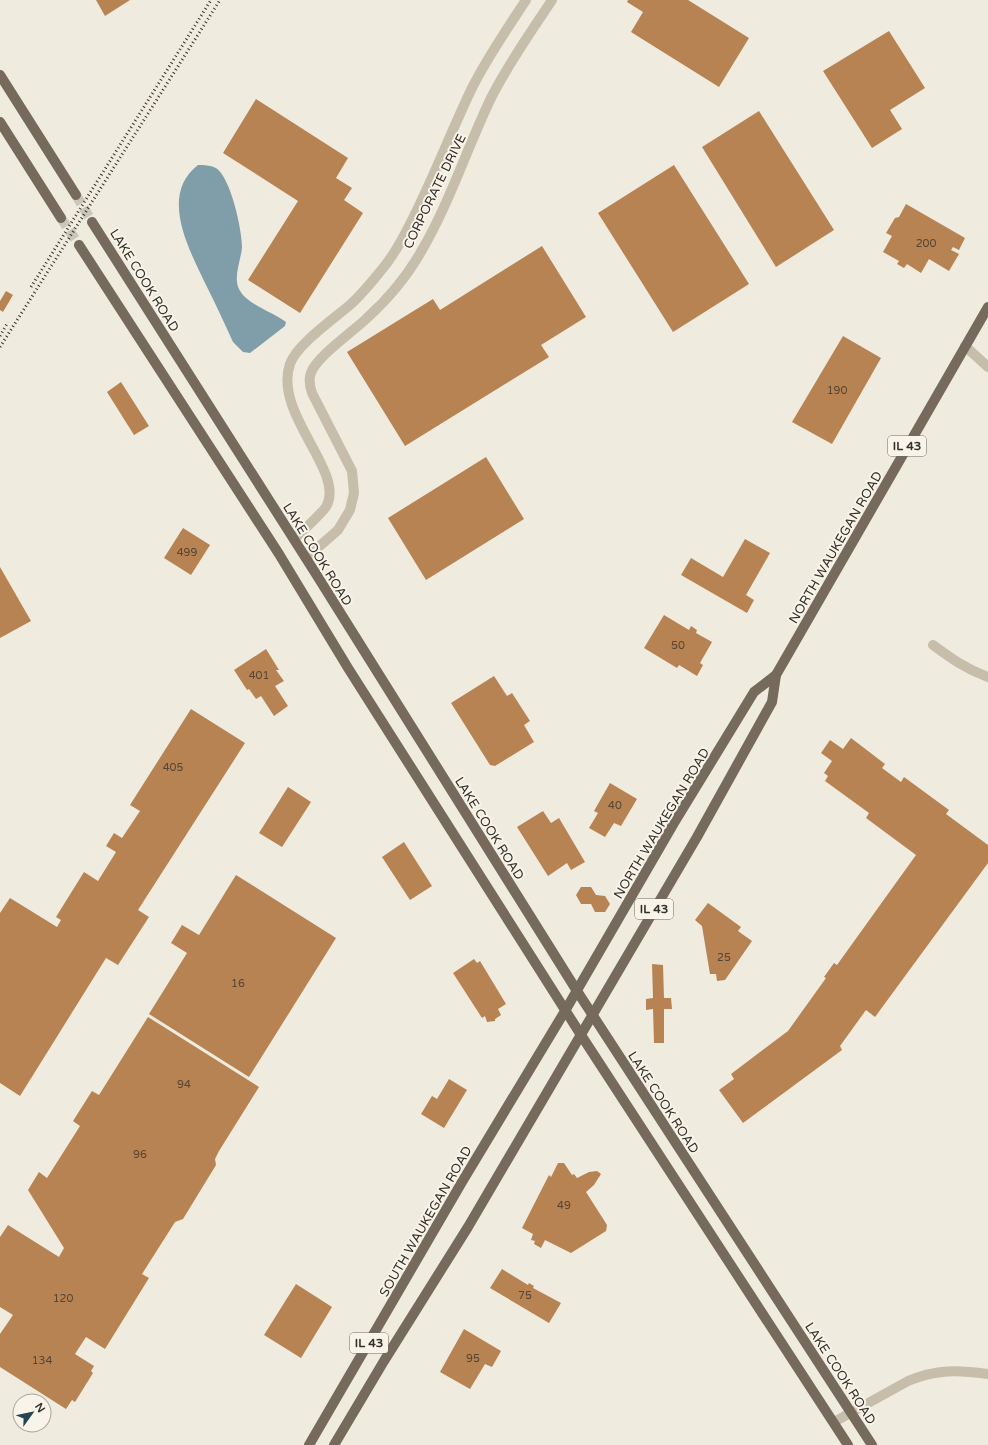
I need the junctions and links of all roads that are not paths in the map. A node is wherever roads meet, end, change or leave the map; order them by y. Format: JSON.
{"nodes":[{"id":1,"x":526,"y":0,"type":"edge"},
{"id":2,"x":552,"y":0,"type":"edge"},
{"id":3,"x":0,"y":75,"type":"edge"},
{"id":4,"x":0,"y":122,"type":"edge"},
{"id":5,"x":76,"y":195,"type":"tunnel mouth"},
{"id":6,"x":61,"y":218,"type":"tunnel mouth"},
{"id":7,"x":92,"y":222,"type":"tunnel mouth"},
{"id":8,"x":79,"y":245,"type":"tunnel mouth"},
{"id":9,"x":988,"y":307,"type":"edge"},
{"id":10,"x":965,"y":346,"type":"junction"},
{"id":11,"x":988,"y":356,"type":"edge"},
{"id":12,"x":988,"y":366,"type":"edge"},
{"id":13,"x":294,"y":539,"type":"junction"},
{"id":14,"x":306,"y":558,"type":"junction"},
{"id":15,"x":933,"y":645,"type":"dead end"},
{"id":16,"x":776,"y":675,"type":"junction"},
{"id":17,"x":988,"y":677,"type":"edge"},
{"id":18,"x":577,"y":991,"type":"junction"},
{"id":19,"x":565,"y":1011,"type":"junction"},
{"id":20,"x":592,"y":1015,"type":"junction"},
{"id":21,"x":581,"y":1035,"type":"junction"},
{"id":22,"x":988,"y":1374,"type":"edge"},
{"id":23,"x":851,"y":1412,"type":"junction"},
{"id":24,"x":834,"y":1422,"type":"junction"},
{"id":25,"x":309,"y":1445,"type":"edge"},
{"id":26,"x":334,"y":1445,"type":"edge"},
{"id":27,"x":848,"y":1445,"type":"edge"},
{"id":28,"x":872,"y":1445,"type":"edge"}],
"edges":[{"from":1,"to":13,"type":"street","name":"CORPORATE DRIVE"},
{"from":2,"to":14,"type":"street","name":"CORPORATE DRIVE"},
{"from":3,"to":5,"type":"main road"},
{"from":4,"to":6,"type":"main road"},
{"from":7,"to":13,"type":"main road","name":"LAKE COOK ROAD"},
{"from":8,"to":19,"type":"main road"},
{"from":9,"to":10,"type":"main road","name":"NORTH WAUKEGAN ROAD","number":"IL 43"},
{"from":10,"to":11,"type":"street"},
{"from":10,"to":12,"type":"street"},
{"from":10,"to":16,"type":"main road","name":"NORTH WAUKEGAN ROAD","number":"IL 43"},
{"from":13,"to":14,"type":"main road","name":"LAKE COOK ROAD"},
{"from":14,"to":18,"type":"main road","name":"LAKE COOK ROAD"},
{"from":15,"to":17,"type":"street"},
{"from":16,"to":18,"type":"main road","name":"NORTH WAUKEGAN ROAD","number":"IL 43"},
{"from":16,"to":20,"type":"main road","name":"NORTH WAUKEGAN ROAD","number":"IL 43"},
{"from":18,"to":19,"type":"main road","number":"IL 43"},
{"from":18,"to":20,"type":"main road","name":"LAKE COOK ROAD"},
{"from":19,"to":21,"type":"main road"},
{"from":19,"to":25,"type":"main road","name":"SOUTH WAUKEGAN ROAD","number":"IL 43"},
{"from":20,"to":21,"type":"main road","number":"IL 43"},
{"from":20,"to":23,"type":"main road","name":"LAKE COOK ROAD"},
{"from":21,"to":24,"type":"main road"},
{"from":21,"to":26,"type":"main road","number":"IL 43"},
{"from":22,"to":23,"type":"street"},
{"from":23,"to":24,"type":"street"},
{"from":23,"to":28,"type":"main road","name":"LAKE COOK ROAD"},
{"from":24,"to":27,"type":"main road"}]}
